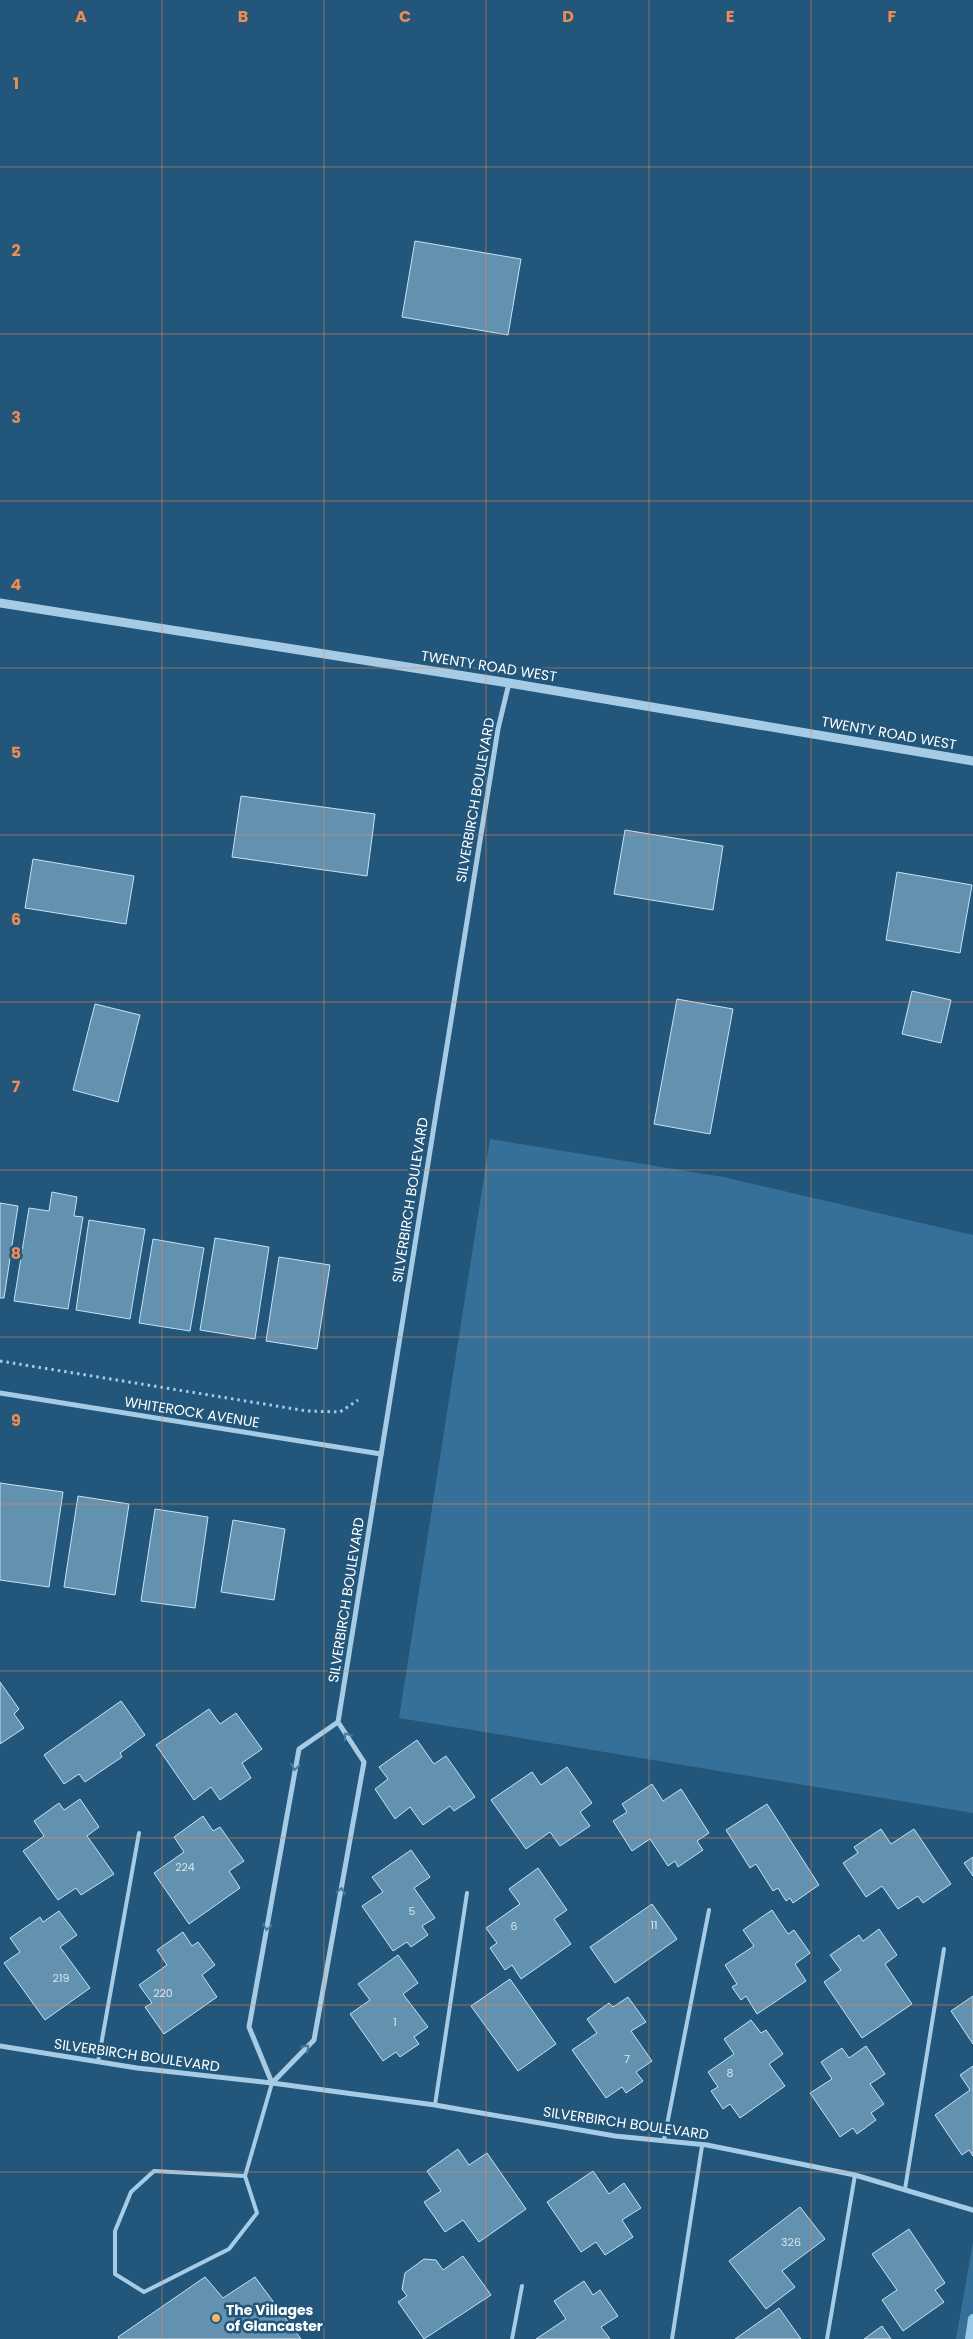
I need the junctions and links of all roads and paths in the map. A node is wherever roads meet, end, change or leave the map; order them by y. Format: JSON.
{"nodes":[{"id":1,"x":0,"y":603,"type":"edge"},
{"id":2,"x":509,"y":683,"type":"junction"},
{"id":3,"x":973,"y":761,"type":"edge"},
{"id":4,"x":0,"y":1361,"type":"edge"},
{"id":5,"x":0,"y":1393,"type":"edge"},
{"id":6,"x":358,"y":1400,"type":"dead end"},
{"id":7,"x":381,"y":1454,"type":"junction"},
{"id":8,"x":338,"y":1722,"type":"junction"},
{"id":9,"x":139,"y":1833,"type":"dead end"},
{"id":10,"x":467,"y":1893,"type":"dead end"},
{"id":11,"x":709,"y":1910,"type":"dead end"},
{"id":12,"x":944,"y":1949,"type":"dead end"},
{"id":13,"x":0,"y":2046,"type":"edge"},
{"id":14,"x":98,"y":2062,"type":"junction"},
{"id":15,"x":272,"y":2083,"type":"junction"},
{"id":16,"x":435,"y":2105,"type":"junction"},
{"id":17,"x":664,"y":2140,"type":"junction"},
{"id":18,"x":702,"y":2146,"type":"junction"},
{"id":19,"x":855,"y":2174,"type":"junction"},
{"id":20,"x":245,"y":2176,"type":"junction"},
{"id":21,"x":905,"y":2190,"type":"junction"},
{"id":22,"x":973,"y":2210,"type":"edge"},
{"id":23,"x":522,"y":2286,"type":"dead end"},
{"id":24,"x":512,"y":2339,"type":"edge"},
{"id":25,"x":672,"y":2339,"type":"edge"},
{"id":26,"x":827,"y":2339,"type":"edge"}],
"edges":[{"from":1,"to":2,"type":"street","name":"TWENTY ROAD WEST"},
{"from":2,"to":3,"type":"street","name":"TWENTY ROAD WEST"},
{"from":2,"to":7,"type":"street","name":"SILVERBIRCH BOULEVARD"},
{"from":4,"to":6,"type":"path"},
{"from":5,"to":7,"type":"street","name":"WHITEROCK AVENUE"},
{"from":7,"to":8,"type":"street","name":"SILVERBIRCH BOULEVARD"},
{"from":15,"to":8,"type":"street","one_way":true},
{"from":8,"to":15,"type":"street","one_way":true},
{"from":9,"to":14,"type":"lane"},
{"from":10,"to":16,"type":"lane"},
{"from":11,"to":17,"type":"lane"},
{"from":12,"to":21,"type":"lane"},
{"from":13,"to":14,"type":"street","name":"SILVERBIRCH BOULEVARD"},
{"from":14,"to":15,"type":"street","name":"SILVERBIRCH BOULEVARD"},
{"from":15,"to":16,"type":"street","name":"SILVERBIRCH BOULEVARD"},
{"from":15,"to":20,"type":"lane"},
{"from":16,"to":17,"type":"street","name":"SILVERBIRCH BOULEVARD"},
{"from":17,"to":18,"type":"street","name":"SILVERBIRCH BOULEVARD"},
{"from":18,"to":19,"type":"street","name":"SILVERBIRCH BOULEVARD"},
{"from":18,"to":25,"type":"lane"},
{"from":19,"to":21,"type":"street","name":"SILVERBIRCH BOULEVARD"},
{"from":19,"to":26,"type":"lane"},
{"from":20,"to":20,"type":"lane"},
{"from":21,"to":22,"type":"street","name":"SILVERBIRCH BOULEVARD"},
{"from":23,"to":24,"type":"lane"}]}
